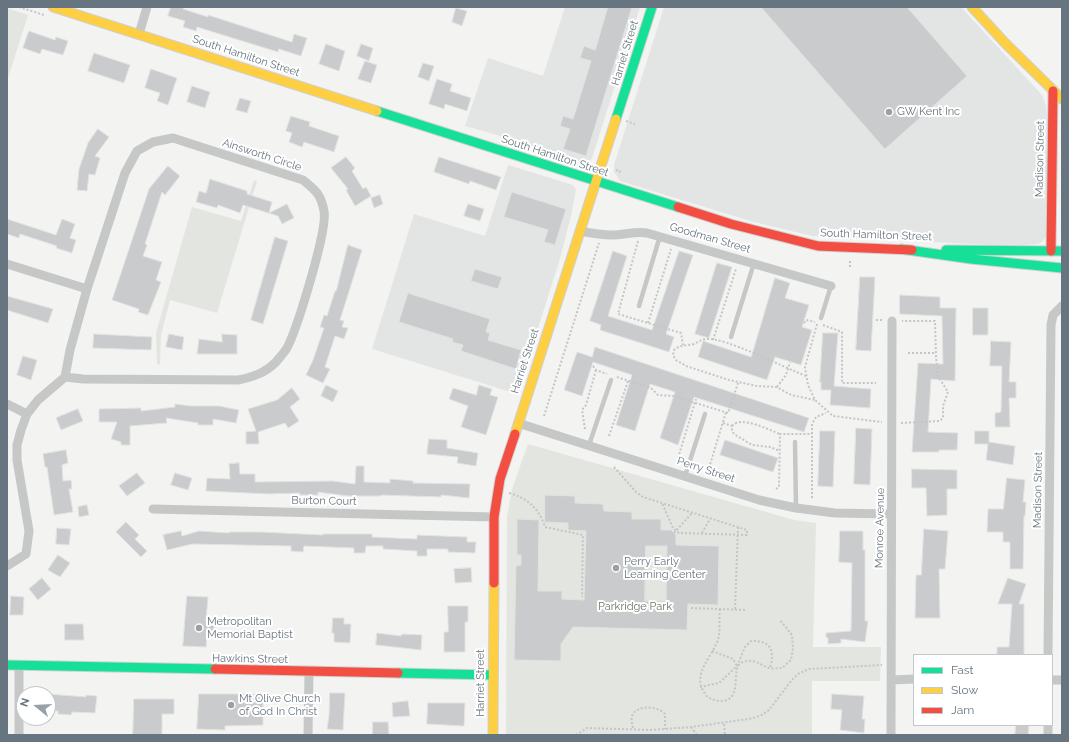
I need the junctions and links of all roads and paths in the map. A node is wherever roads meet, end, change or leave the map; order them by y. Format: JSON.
{"nodes":[{"id":1,"x":53,"y":7,"type":"edge"},
{"id":2,"x":147,"y":7,"type":"edge"},
{"id":3,"x":652,"y":7,"type":"edge"},
{"id":4,"x":972,"y":7,"type":"edge"},
{"id":5,"x":139,"y":34,"type":"junction"},
{"id":6,"x":1053,"y":91,"type":"junction"},
{"id":7,"x":1062,"y":99,"type":"edge"},
{"id":8,"x":630,"y":122,"type":"dead end"},
{"id":9,"x":635,"y":124,"type":"dead end"},
{"id":10,"x":616,"y":170,"type":"dead end"},
{"id":11,"x":619,"y":175,"type":"dead end"},
{"id":12,"x":595,"y":182,"type":"junction"},
{"id":13,"x":580,"y":231,"type":"junction"},
{"id":14,"x":660,"y":236,"type":"junction"},
{"id":15,"x":599,"y":240,"type":"dead end"},
{"id":16,"x":635,"y":240,"type":"dead end"},
{"id":17,"x":672,"y":246,"type":"dead end"},
{"id":18,"x":902,"y":249,"type":"junction"},
{"id":19,"x":1051,"y":251,"type":"junction"},
{"id":20,"x":1062,"y":251,"type":"edge"},
{"id":21,"x":850,"y":260,"type":"dead end"},
{"id":22,"x":754,"y":263,"type":"junction"},
{"id":23,"x":7,"y":264,"type":"edge"},
{"id":24,"x":737,"y":266,"type":"dead end"},
{"id":25,"x":850,"y":267,"type":"dead end"},
{"id":26,"x":1062,"y":268,"type":"edge"},
{"id":27,"x":831,"y":286,"type":"joint"},
{"id":28,"x":87,"y":289,"type":"junction"},
{"id":29,"x":639,"y":306,"type":"dead end"},
{"id":30,"x":1062,"y":306,"type":"edge"},
{"id":31,"x":821,"y":318,"type":"dead end"},
{"id":32,"x":876,"y":320,"type":"dead end"},
{"id":33,"x":892,"y":320,"type":"junction"},
{"id":34,"x":648,"y":323,"type":"junction"},
{"id":35,"x":804,"y":323,"type":"dead end"},
{"id":36,"x":818,"y":323,"type":"junction"},
{"id":37,"x":731,"y":337,"type":"dead end"},
{"id":38,"x":713,"y":340,"type":"junction"},
{"id":39,"x":683,"y":345,"type":"junction"},
{"id":40,"x":908,"y":353,"type":"dead end"},
{"id":41,"x":936,"y":353,"type":"junction"},
{"id":42,"x":790,"y":362,"type":"dead end"},
{"id":43,"x":593,"y":366,"type":"dead end"},
{"id":44,"x":789,"y":369,"type":"junction"},
{"id":45,"x":596,"y":370,"type":"junction"},
{"id":46,"x":609,"y":374,"type":"dead end"},
{"id":47,"x":615,"y":376,"type":"dead end"},
{"id":48,"x":806,"y":376,"type":"junction"},
{"id":49,"x":65,"y":377,"type":"junction"},
{"id":50,"x":611,"y":380,"type":"dead end"},
{"id":51,"x":628,"y":380,"type":"junction"},
{"id":52,"x":738,"y":383,"type":"junction"},
{"id":53,"x":876,"y":383,"type":"dead end"},
{"id":54,"x":777,"y":387,"type":"junction"},
{"id":55,"x":696,"y":399,"type":"dead end"},
{"id":56,"x":815,"y":400,"type":"junction"},
{"id":57,"x":695,"y":403,"type":"junction"},
{"id":58,"x":7,"y":404,"type":"edge"},
{"id":59,"x":726,"y":412,"type":"junction"},
{"id":60,"x":827,"y":412,"type":"junction"},
{"id":61,"x":27,"y":414,"type":"junction"},
{"id":62,"x":706,"y":414,"type":"dead end"},
{"id":63,"x":544,"y":416,"type":"dead end"},
{"id":64,"x":885,"y":422,"type":"dead end"},
{"id":65,"x":518,"y":423,"type":"junction"},
{"id":66,"x":723,"y":423,"type":"junction"},
{"id":67,"x":898,"y":423,"type":"dead end"},
{"id":68,"x":732,"y":426,"type":"junction"},
{"id":69,"x":585,"y":429,"type":"dead end"},
{"id":70,"x":780,"y":434,"type":"junction"},
{"id":71,"x":812,"y":434,"type":"junction"},
{"id":72,"x":609,"y":436,"type":"dead end"},
{"id":73,"x":795,"y":442,"type":"dead end"},
{"id":74,"x":589,"y":445,"type":"junction"},
{"id":75,"x":780,"y":451,"type":"junction"},
{"id":76,"x":678,"y":458,"type":"dead end"},
{"id":77,"x":614,"y":467,"type":"dead end"},
{"id":78,"x":709,"y":468,"type":"dead end"},
{"id":79,"x":686,"y":476,"type":"junction"},
{"id":80,"x":776,"y":489,"type":"dead end"},
{"id":81,"x":509,"y":493,"type":"dead end"},
{"id":82,"x":812,"y":498,"type":"dead end"},
{"id":83,"x":662,"y":503,"type":"junction"},
{"id":84,"x":796,"y":508,"type":"junction"},
{"id":85,"x":153,"y":509,"type":"dead end"},
{"id":86,"x":692,"y":513,"type":"junction"},
{"id":87,"x":891,"y":514,"type":"junction"},
{"id":88,"x":494,"y":518,"type":"junction"},
{"id":89,"x":710,"y":519,"type":"junction"},
{"id":90,"x":738,"y":527,"type":"junction"},
{"id":91,"x":675,"y":532,"type":"junction"},
{"id":92,"x":701,"y":533,"type":"junction"},
{"id":93,"x":738,"y":535,"type":"junction"},
{"id":94,"x":7,"y":566,"type":"edge"},
{"id":95,"x":582,"y":597,"type":"dead end"},
{"id":96,"x":692,"y":608,"type":"dead end"},
{"id":97,"x":720,"y":609,"type":"junction"},
{"id":98,"x":735,"y":609,"type":"junction"},
{"id":99,"x":747,"y":610,"type":"dead end"},
{"id":100,"x":780,"y":620,"type":"dead end"},
{"id":101,"x":712,"y":651,"type":"junction"},
{"id":102,"x":1048,"y":654,"type":"edge"},
{"id":103,"x":891,"y":665,"type":"junction"},
{"id":104,"x":7,"y":666,"type":"edge"},
{"id":105,"x":19,"y":666,"type":"junction"},
{"id":106,"x":737,"y":666,"type":"junction"},
{"id":107,"x":770,"y":668,"type":"junction"},
{"id":108,"x":309,"y":673,"type":"junction"},
{"id":109,"x":492,"y":675,"type":"junction"},
{"id":110,"x":891,"y":680,"type":"junction"},
{"id":111,"x":913,"y":680,"type":"edge"},
{"id":112,"x":700,"y":687,"type":"junction"},
{"id":113,"x":724,"y":724,"type":"junction"},
{"id":114,"x":633,"y":728,"type":"junction"},
{"id":115,"x":691,"y":728,"type":"junction"},
{"id":116,"x":665,"y":729,"type":"junction"},
{"id":117,"x":19,"y":735,"type":"edge"},
{"id":118,"x":308,"y":735,"type":"edge"},
{"id":119,"x":493,"y":735,"type":"edge"},
{"id":120,"x":576,"y":735,"type":"edge"},
{"id":121,"x":697,"y":735,"type":"edge"},
{"id":122,"x":725,"y":735,"type":"edge"},
{"id":123,"x":891,"y":735,"type":"edge"}],
"edges":[{"from":1,"to":5,"type":"main road","name":"South Hamilton Street"},
{"from":2,"to":5,"type":"street"},
{"from":3,"to":12,"type":"main road","name":"Harriet Street"},
{"from":4,"to":6,"type":"main road"},
{"from":5,"to":12,"type":"main road","name":"South Hamilton Street"},
{"from":6,"to":7,"type":"main road"},
{"from":6,"to":19,"type":"main road","name":"Madison Street"},
{"from":8,"to":9,"type":"path"},
{"from":10,"to":11,"type":"path"},
{"from":12,"to":13,"type":"main road","name":"Harriet Street"},
{"from":12,"to":18,"type":"main road","name":"South Hamilton Street"},
{"from":13,"to":14,"type":"street","name":"Goodman Street"},
{"from":13,"to":65,"type":"main road","name":"Harriet Street"},
{"from":14,"to":22,"type":"street","name":"Goodman Street"},
{"from":14,"to":29,"type":"lane"},
{"from":15,"to":63,"type":"path"},
{"from":16,"to":34,"type":"path"},
{"from":17,"to":34,"type":"path"},
{"from":18,"to":19,"type":"main road","name":"South Hamilton Street"},
{"from":18,"to":26,"type":"main road"},
{"from":19,"to":20,"type":"main road","name":"South Hamilton Street"},
{"from":21,"to":25,"type":"path"},
{"from":22,"to":27,"type":"street","name":"Goodman Street"},
{"from":22,"to":37,"type":"lane"},
{"from":23,"to":28,"type":"street"},
{"from":24,"to":38,"type":"path"},
{"from":27,"to":31,"type":"lane"},
{"from":28,"to":49,"type":"street","name":"Ainsworth Circle"},
{"from":28,"to":49,"type":"street","name":"Ainsworth Circle"},
{"from":30,"to":102,"type":"street","name":"Madison Street"},
{"from":32,"to":33,"type":"path"},
{"from":33,"to":41,"type":"path"},
{"from":33,"to":87,"type":"street","name":"Monroe Avenue"},
{"from":34,"to":39,"type":"path"},
{"from":35,"to":36,"type":"path"},
{"from":36,"to":48,"type":"path"},
{"from":36,"to":53,"type":"path"},
{"from":38,"to":39,"type":"path"},
{"from":38,"to":44,"type":"path"},
{"from":39,"to":52,"type":"path"},
{"from":40,"to":41,"type":"path"},
{"from":41,"to":67,"type":"path"},
{"from":42,"to":44,"type":"path"},
{"from":43,"to":45,"type":"path"},
{"from":44,"to":48,"type":"path"},
{"from":44,"to":54,"type":"path"},
{"from":45,"to":46,"type":"path"},
{"from":45,"to":69,"type":"path"},
{"from":47,"to":51,"type":"path"},
{"from":48,"to":56,"type":"path"},
{"from":49,"to":61,"type":"street"},
{"from":50,"to":74,"type":"lane"},
{"from":51,"to":57,"type":"path"},
{"from":51,"to":72,"type":"path"},
{"from":52,"to":54,"type":"path"},
{"from":52,"to":59,"type":"path"},
{"from":54,"to":56,"type":"path"},
{"from":55,"to":57,"type":"path"},
{"from":56,"to":60,"type":"path"},
{"from":57,"to":59,"type":"path"},
{"from":57,"to":76,"type":"path"},
{"from":58,"to":61,"type":"street"},
{"from":59,"to":66,"type":"path"},
{"from":60,"to":64,"type":"path"},
{"from":60,"to":71,"type":"path"},
{"from":61,"to":94,"type":"street"},
{"from":62,"to":79,"type":"lane"},
{"from":65,"to":74,"type":"street","name":"Perry Street"},
{"from":65,"to":88,"type":"main road","name":"Harriet Street"},
{"from":66,"to":68,"type":"path"},
{"from":66,"to":78,"type":"path"},
{"from":68,"to":70,"type":"path"},
{"from":68,"to":75,"type":"path"},
{"from":70,"to":71,"type":"path"},
{"from":70,"to":75,"type":"path"},
{"from":71,"to":82,"type":"path"},
{"from":73,"to":84,"type":"lane"},
{"from":74,"to":79,"type":"street","name":"Perry Street"},
{"from":75,"to":80,"type":"path"},
{"from":77,"to":83,"type":"path"},
{"from":79,"to":84,"type":"street","name":"Perry Street"},
{"from":81,"to":95,"type":"path"},
{"from":83,"to":86,"type":"path"},
{"from":83,"to":91,"type":"path"},
{"from":84,"to":87,"type":"street","name":"Perry Street"},
{"from":85,"to":88,"type":"street","name":"Burton Court"},
{"from":86,"to":89,"type":"path"},
{"from":86,"to":91,"type":"path"},
{"from":87,"to":103,"type":"street","name":"Monroe Avenue"},
{"from":88,"to":109,"type":"main road","name":"Harriet Street"},
{"from":89,"to":90,"type":"path"},
{"from":89,"to":92,"type":"path"},
{"from":90,"to":93,"type":"path"},
{"from":90,"to":93,"type":"path"},
{"from":91,"to":92,"type":"path"},
{"from":92,"to":93,"type":"path"},
{"from":93,"to":98,"type":"path"},
{"from":96,"to":97,"type":"path"},
{"from":97,"to":98,"type":"path"},
{"from":97,"to":101,"type":"path"},
{"from":98,"to":99,"type":"path"},
{"from":100,"to":107,"type":"path"},
{"from":101,"to":106,"type":"path"},
{"from":101,"to":112,"type":"path"},
{"from":103,"to":110,"type":"street","name":"Monroe Avenue"},
{"from":103,"to":113,"type":"path"},
{"from":104,"to":105,"type":"main road","name":"Hawkins Street"},
{"from":105,"to":108,"type":"main road","name":"Hawkins Street"},
{"from":105,"to":117,"type":"street"},
{"from":106,"to":107,"type":"path"},
{"from":106,"to":107,"type":"path"},
{"from":106,"to":112,"type":"path"},
{"from":106,"to":112,"type":"path"},
{"from":108,"to":109,"type":"main road","name":"Hawkins Street"},
{"from":108,"to":118,"type":"street"},
{"from":109,"to":119,"type":"main road","name":"Harriet Street"},
{"from":110,"to":111,"type":"street"},
{"from":110,"to":123,"type":"street","name":"Monroe Avenue"},
{"from":113,"to":115,"type":"path"},
{"from":113,"to":122,"type":"path"},
{"from":114,"to":116,"type":"path"},
{"from":114,"to":116,"type":"path"},
{"from":114,"to":120,"type":"path"},
{"from":115,"to":116,"type":"path"},
{"from":115,"to":121,"type":"path"}]}
